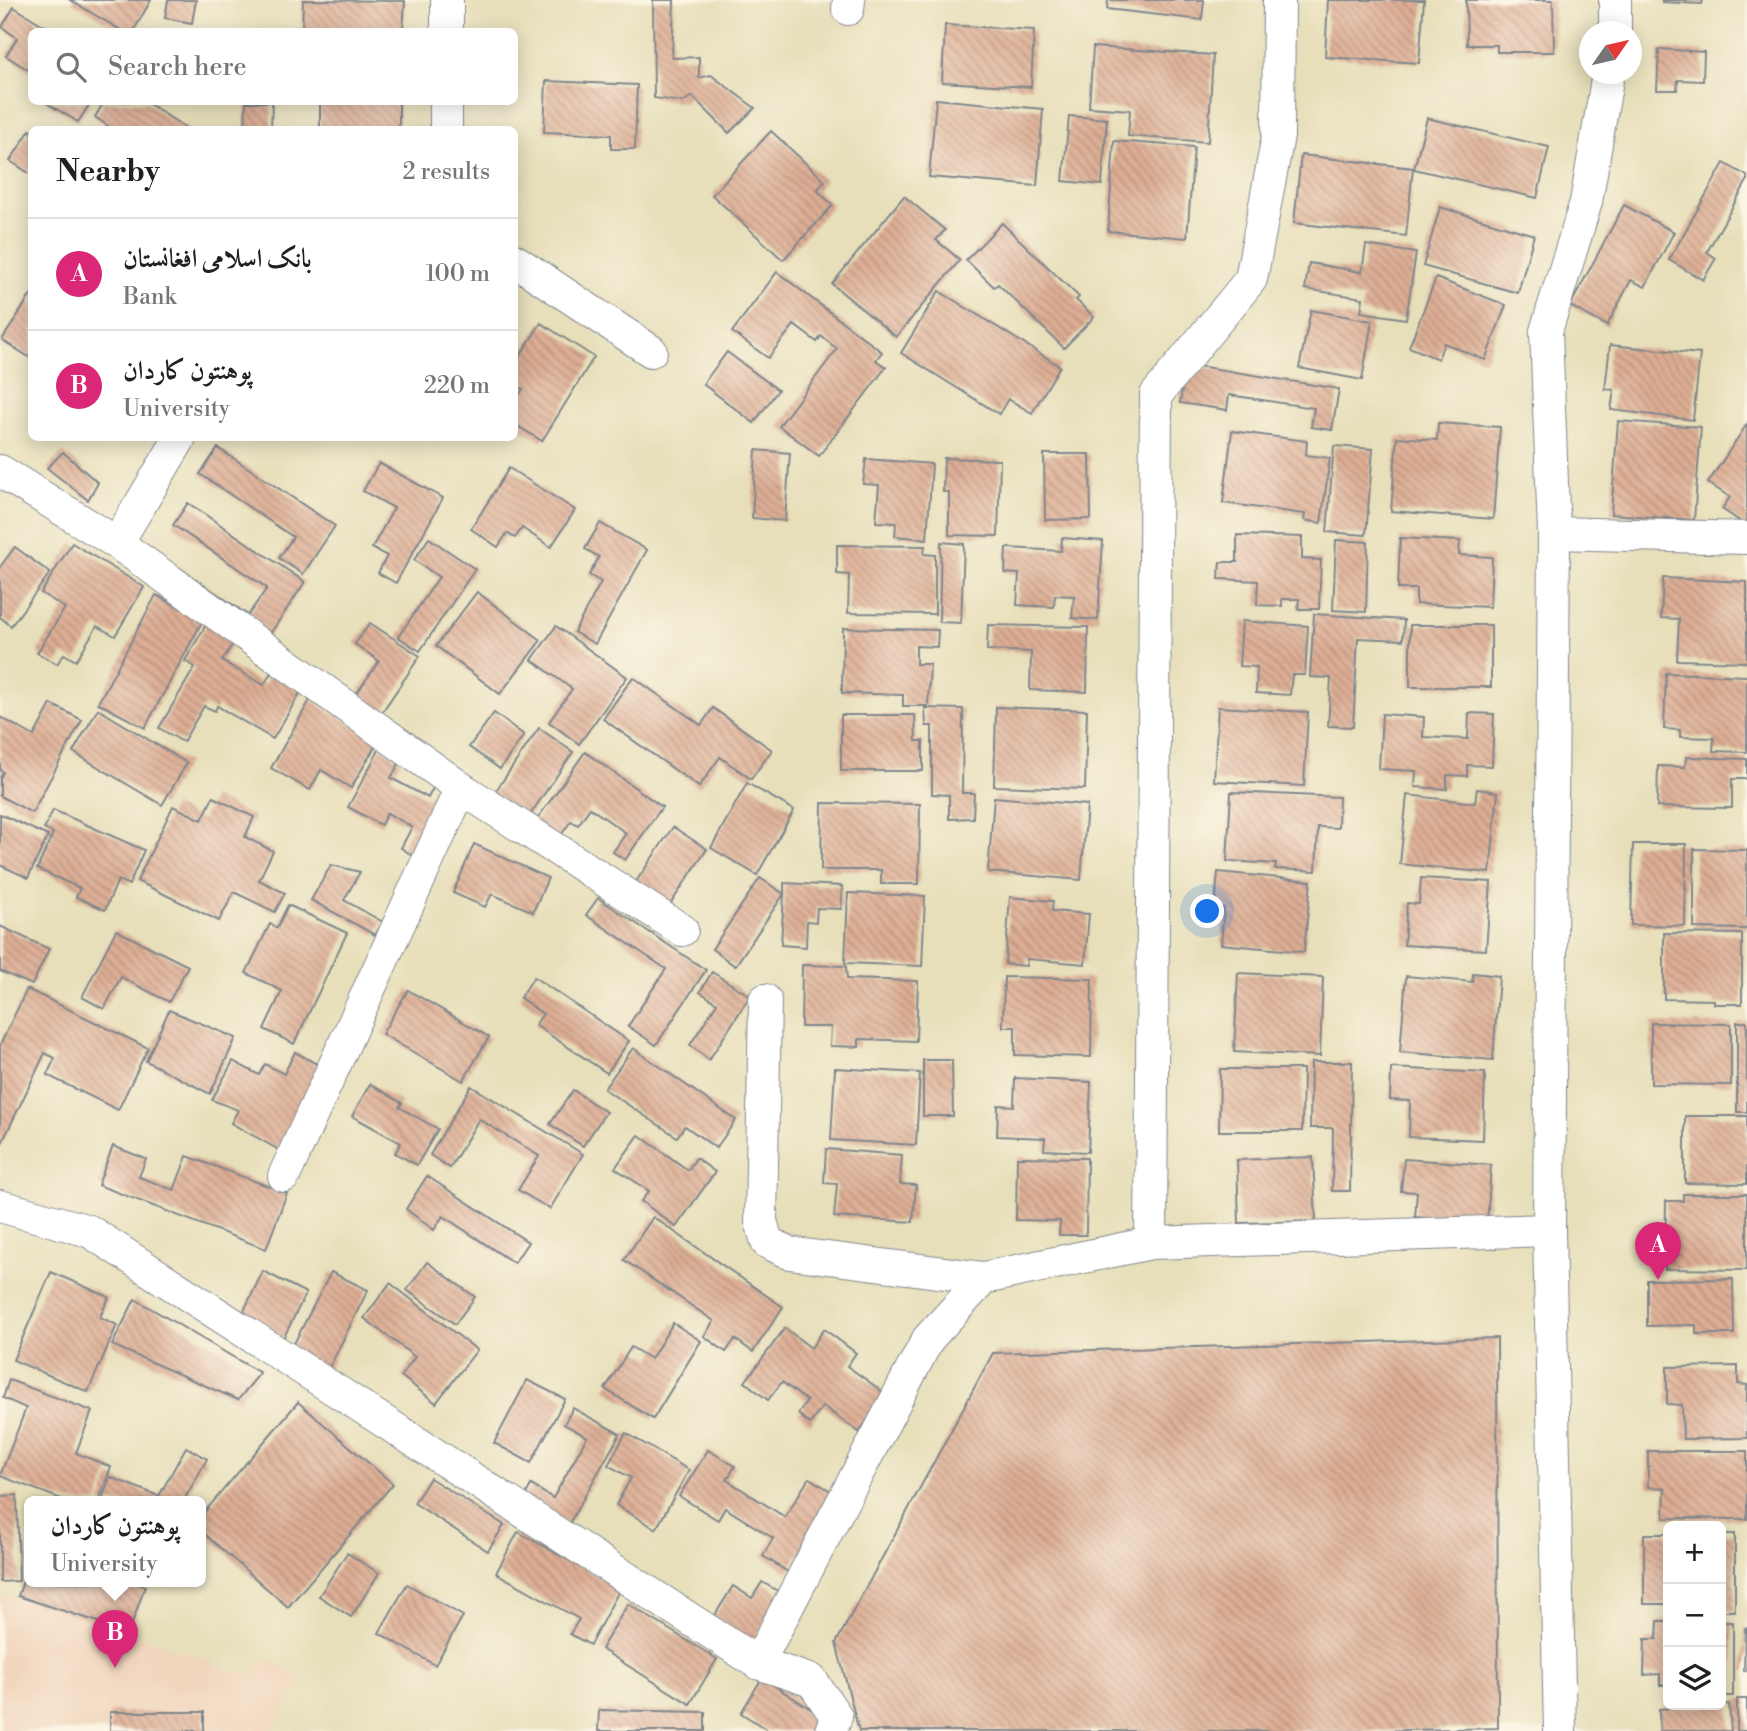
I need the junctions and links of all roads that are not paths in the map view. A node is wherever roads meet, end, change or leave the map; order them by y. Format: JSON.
{"nodes":[{"id":1,"x":447,"y":0,"type":"edge"},
{"id":2,"x":1279,"y":0,"type":"edge"},
{"id":3,"x":1615,"y":0,"type":"edge"},
{"id":4,"x":1615,"y":21,"type":"edge"},
{"id":5,"x":447,"y":28,"type":"edge"},
{"id":6,"x":1606,"y":84,"type":"edge"},
{"id":7,"x":446,"y":105,"type":"edge"},
{"id":8,"x":446,"y":126,"type":"edge"},
{"id":9,"x":518,"y":263,"type":"edge"},
{"id":10,"x":651,"y":351,"type":"dead end"},
{"id":11,"x":178,"y":441,"type":"edge"},
{"id":12,"x":0,"y":471,"type":"edge"},
{"id":13,"x":1554,"y":533,"type":"junction"},
{"id":14,"x":1747,"y":538,"type":"edge"},
{"id":15,"x":117,"y":543,"type":"junction"},
{"id":16,"x":461,"y":788,"type":"junction"},
{"id":17,"x":682,"y":930,"type":"dead end"},
{"id":18,"x":765,"y":1000,"type":"dead end"},
{"id":19,"x":284,"y":1176,"type":"dead end"},
{"id":20,"x":0,"y":1206,"type":"edge"},
{"id":21,"x":1549,"y":1230,"type":"junction"},
{"id":22,"x":1151,"y":1243,"type":"junction"},
{"id":23,"x":984,"y":1278,"type":"junction"},
{"id":24,"x":758,"y":1663,"type":"junction"},
{"id":25,"x":831,"y":1731,"type":"edge"},
{"id":26,"x":1560,"y":1731,"type":"edge"}],
"edges":[{"from":1,"to":5,"type":"street"},
{"from":2,"to":22,"type":"street"},
{"from":3,"to":4,"type":"street"},
{"from":6,"to":13,"type":"street"},
{"from":7,"to":8,"type":"street"},
{"from":9,"to":10,"type":"street"},
{"from":11,"to":15,"type":"street"},
{"from":12,"to":15,"type":"street"},
{"from":13,"to":14,"type":"street"},
{"from":13,"to":21,"type":"street"},
{"from":15,"to":16,"type":"street"},
{"from":16,"to":17,"type":"street"},
{"from":16,"to":19,"type":"street"},
{"from":18,"to":23,"type":"street"},
{"from":20,"to":24,"type":"street"},
{"from":21,"to":22,"type":"street"},
{"from":21,"to":26,"type":"street"},
{"from":22,"to":23,"type":"street"},
{"from":23,"to":24,"type":"street"},
{"from":24,"to":25,"type":"street"}]}
